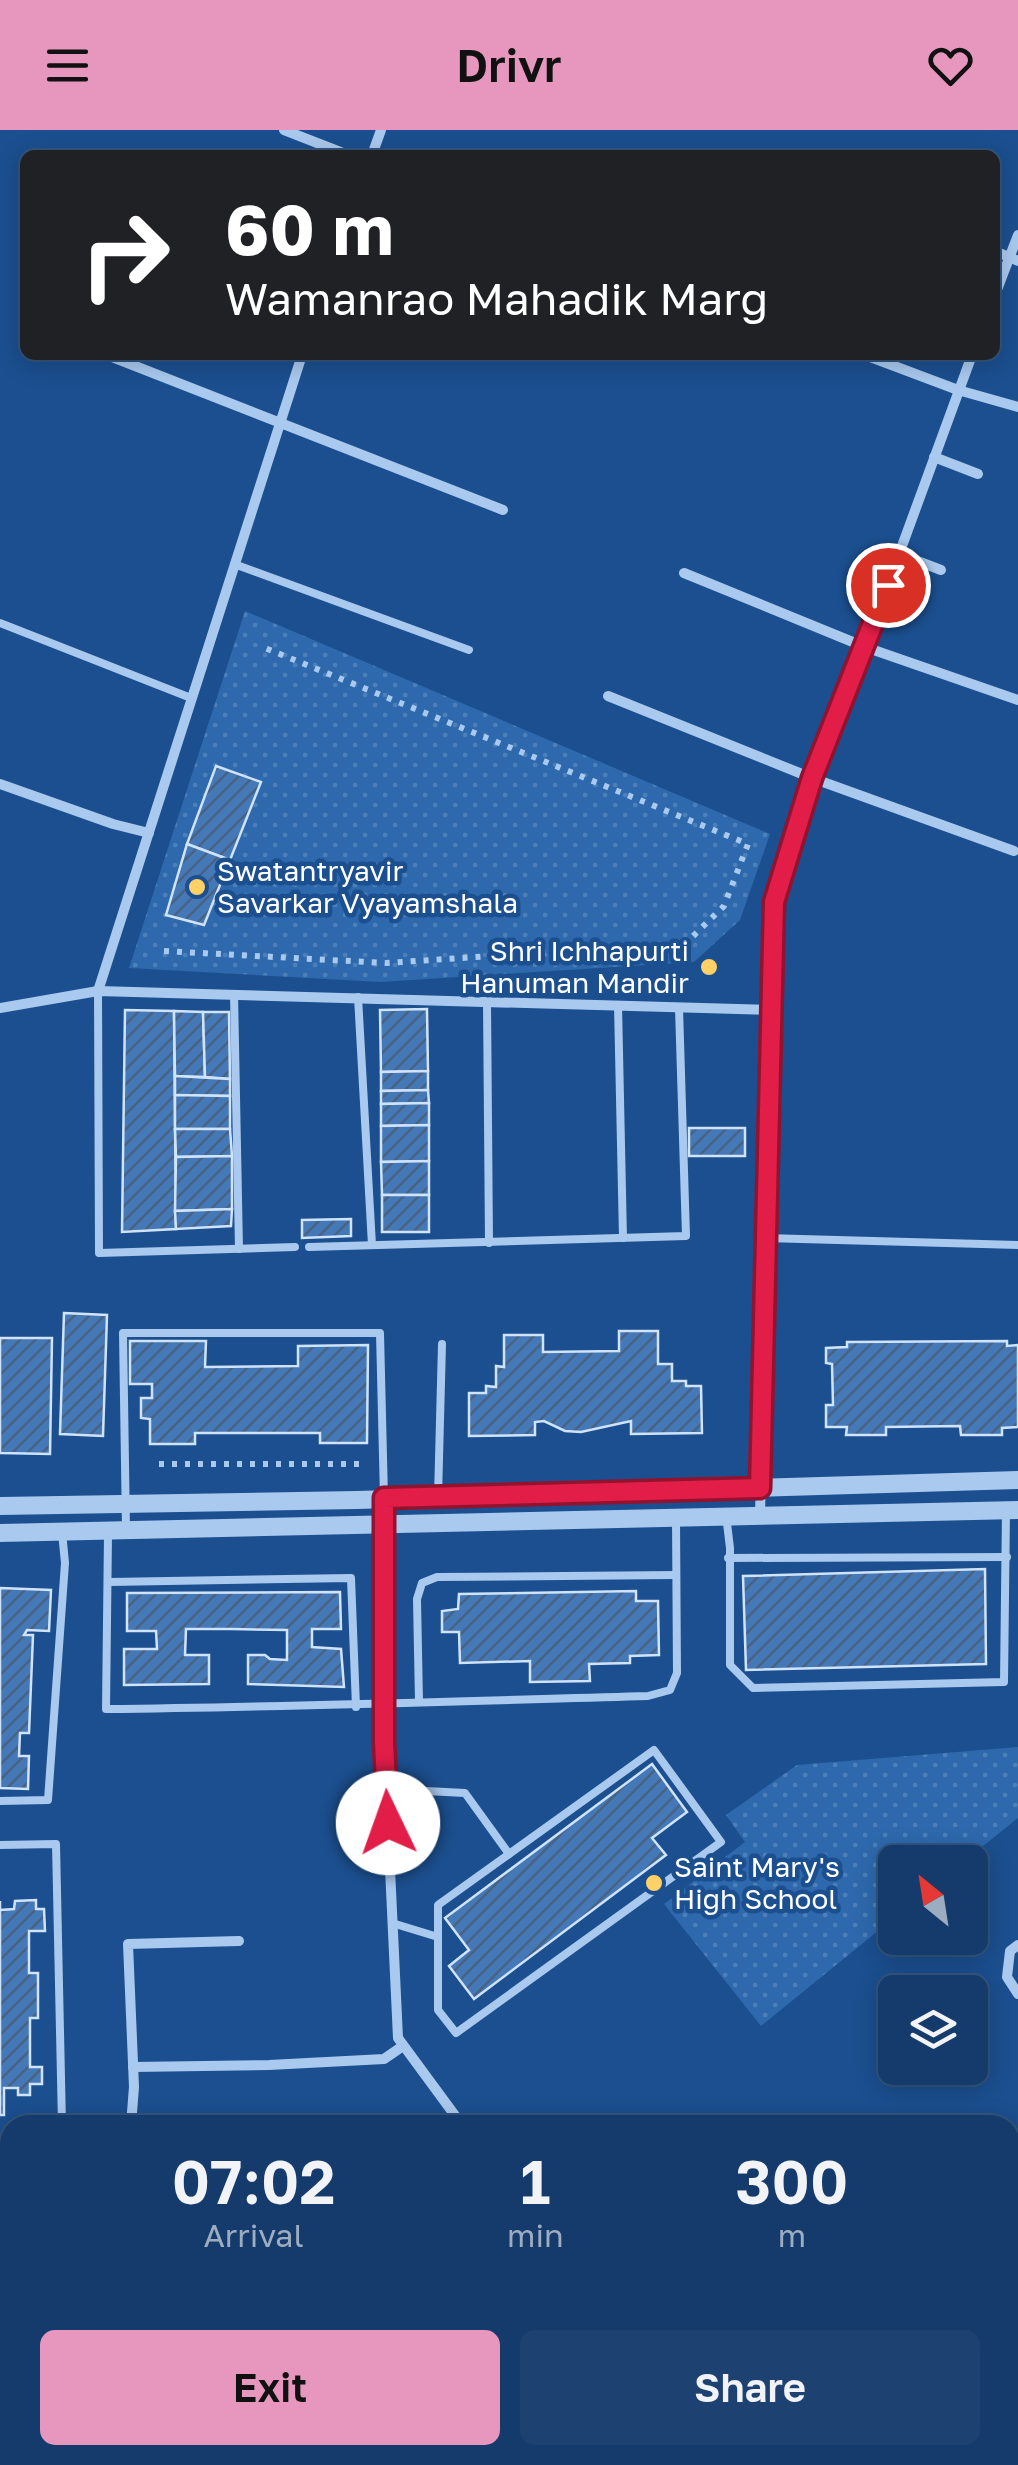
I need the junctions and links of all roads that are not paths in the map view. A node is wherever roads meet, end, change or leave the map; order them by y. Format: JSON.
{"nodes":[{"id":1,"x":284,"y":130,"type":"edge"},
{"id":2,"x":335,"y":150,"type":"edge"},
{"id":3,"x":1018,"y":236,"type":"edge"},
{"id":4,"x":1014,"y":260,"type":"edge"},
{"id":5,"x":1000,"y":286,"type":"edge"},
{"id":6,"x":120,"y":360,"type":"edge"},
{"id":7,"x":300,"y":360,"type":"edge"},
{"id":8,"x":878,"y":360,"type":"edge"},
{"id":9,"x":970,"y":360,"type":"edge"},
{"id":10,"x":958,"y":390,"type":"junction"},
{"id":11,"x":1018,"y":408,"type":"edge"},
{"id":12,"x":278,"y":424,"type":"junction"},
{"id":13,"x":934,"y":457,"type":"junction"},
{"id":14,"x":978,"y":474,"type":"dead end"},
{"id":15,"x":503,"y":510,"type":"dead end"},
{"id":16,"x":899,"y":554,"type":"junction"},
{"id":17,"x":234,"y":564,"type":"junction"},
{"id":18,"x":941,"y":570,"type":"dead end"},
{"id":19,"x":684,"y":574,"type":"dead end"},
{"id":20,"x":0,"y":623,"type":"edge"},
{"id":21,"x":865,"y":647,"type":"junction"},
{"id":22,"x":470,"y":650,"type":"dead end"},
{"id":23,"x":608,"y":696,"type":"dead end"},
{"id":24,"x":191,"y":698,"type":"junction"},
{"id":25,"x":1018,"y":700,"type":"edge"},
{"id":26,"x":812,"y":778,"type":"junction"},
{"id":27,"x":0,"y":784,"type":"edge"},
{"id":28,"x":148,"y":833,"type":"junction"},
{"id":29,"x":1014,"y":852,"type":"dead end"},
{"id":30,"x":98,"y":992,"type":"junction"},
{"id":31,"x":234,"y":994,"type":"junction"},
{"id":32,"x":358,"y":998,"type":"junction"},
{"id":33,"x":486,"y":1001,"type":"junction"},
{"id":34,"x":618,"y":1005,"type":"junction"},
{"id":35,"x":0,"y":1008,"type":"edge"},
{"id":36,"x":679,"y":1008,"type":"junction"},
{"id":37,"x":771,"y":1010,"type":"junction"},
{"id":38,"x":623,"y":1238,"type":"junction"},
{"id":39,"x":765,"y":1238,"type":"junction"},
{"id":40,"x":489,"y":1243,"type":"junction"},
{"id":41,"x":372,"y":1245,"type":"junction"},
{"id":42,"x":1018,"y":1245,"type":"edge"},
{"id":43,"x":309,"y":1247,"type":"dead end"},
{"id":44,"x":295,"y":1248,"type":"dead end"},
{"id":45,"x":239,"y":1249,"type":"junction"},
{"id":46,"x":442,"y":1344,"type":"dead end"},
{"id":47,"x":1018,"y":1480,"type":"edge"},
{"id":48,"x":760,"y":1488,"type":"junction"},
{"id":49,"x":438,"y":1497,"type":"junction"},
{"id":50,"x":384,"y":1498,"type":"junction"},
{"id":51,"x":126,"y":1504,"type":"junction"},
{"id":52,"x":0,"y":1506,"type":"edge"},
{"id":53,"x":1012,"y":1510,"type":"edge"},
{"id":54,"x":726,"y":1515,"type":"junction"},
{"id":55,"x":760,"y":1516,"type":"junction"},
{"id":56,"x":676,"y":1518,"type":"junction"},
{"id":57,"x":385,"y":1524,"type":"junction"},
{"id":58,"x":117,"y":1529,"type":"junction"},
{"id":59,"x":62,"y":1532,"type":"junction"},
{"id":60,"x":0,"y":1533,"type":"edge"},
{"id":61,"x":1007,"y":1557,"type":"junction"},
{"id":62,"x":728,"y":1558,"type":"junction"},
{"id":63,"x":676,"y":1575,"type":"junction"},
{"id":64,"x":109,"y":1582,"type":"junction"},
{"id":65,"x":419,"y":1702,"type":"junction"},
{"id":66,"x":385,"y":1705,"type":"junction"},
{"id":67,"x":356,"y":1706,"type":"junction"},
{"id":68,"x":386,"y":1789,"type":"junction"},
{"id":69,"x":0,"y":1801,"type":"edge"},
{"id":70,"x":0,"y":1846,"type":"edge"},
{"id":71,"x":509,"y":1854,"type":"junction"},
{"id":72,"x":392,"y":1924,"type":"junction"},
{"id":73,"x":438,"y":1937,"type":"junction"},
{"id":74,"x":239,"y":1941,"type":"dead end"},
{"id":75,"x":1018,"y":1945,"type":"edge"},
{"id":76,"x":1018,"y":1994,"type":"edge"},
{"id":77,"x":403,"y":2046,"type":"junction"},
{"id":78,"x":133,"y":2067,"type":"junction"},
{"id":79,"x":62,"y":2115,"type":"edge"},
{"id":80,"x":131,"y":2115,"type":"edge"},
{"id":81,"x":455,"y":2115,"type":"edge"}],
"edges":[{"from":1,"to":2,"type":"street"},
{"from":3,"to":4,"type":"street"},
{"from":4,"to":5,"type":"street"},
{"from":6,"to":12,"type":"street"},
{"from":7,"to":12,"type":"street"},
{"from":8,"to":10,"type":"street"},
{"from":9,"to":10,"type":"street"},
{"from":10,"to":11,"type":"street"},
{"from":10,"to":13,"type":"street"},
{"from":12,"to":15,"type":"street"},
{"from":12,"to":17,"type":"street"},
{"from":13,"to":14,"type":"street"},
{"from":13,"to":16,"type":"street"},
{"from":16,"to":18,"type":"street"},
{"from":16,"to":21,"type":"street"},
{"from":17,"to":22,"type":"lane"},
{"from":17,"to":24,"type":"street"},
{"from":19,"to":21,"type":"street"},
{"from":20,"to":24,"type":"lane"},
{"from":21,"to":25,"type":"street"},
{"from":21,"to":26,"type":"street"},
{"from":23,"to":26,"type":"street"},
{"from":24,"to":28,"type":"street"},
{"from":26,"to":29,"type":"street"},
{"from":26,"to":37,"type":"street"},
{"from":27,"to":28,"type":"street"},
{"from":28,"to":30,"type":"street"},
{"from":30,"to":31,"type":"street"},
{"from":30,"to":35,"type":"street"},
{"from":30,"to":45,"type":"lane"},
{"from":31,"to":32,"type":"street"},
{"from":31,"to":45,"type":"lane"},
{"from":32,"to":33,"type":"street"},
{"from":32,"to":41,"type":"lane"},
{"from":33,"to":34,"type":"street"},
{"from":33,"to":40,"type":"lane"},
{"from":34,"to":36,"type":"street"},
{"from":34,"to":38,"type":"lane"},
{"from":36,"to":37,"type":"street"},
{"from":36,"to":38,"type":"lane"},
{"from":37,"to":39,"type":"street"},
{"from":38,"to":40,"type":"lane"},
{"from":39,"to":42,"type":"lane"},
{"from":39,"to":48,"type":"street"},
{"from":40,"to":41,"type":"lane"},
{"from":41,"to":43,"type":"lane"},
{"from":44,"to":45,"type":"lane"},
{"from":46,"to":49,"type":"lane"},
{"from":47,"to":48,"type":"street"},
{"from":48,"to":49,"type":"street"},
{"from":48,"to":55,"type":"street"},
{"from":49,"to":50,"type":"street"},
{"from":50,"to":51,"type":"street"},
{"from":50,"to":51,"type":"lane"},
{"from":50,"to":57,"type":"street"},
{"from":51,"to":52,"type":"street"},
{"from":51,"to":58,"type":"lane"},
{"from":53,"to":55,"type":"street"},
{"from":53,"to":61,"type":"lane"},
{"from":54,"to":55,"type":"street"},
{"from":54,"to":56,"type":"street"},
{"from":54,"to":62,"type":"lane"},
{"from":56,"to":57,"type":"street"},
{"from":56,"to":63,"type":"lane"},
{"from":57,"to":58,"type":"street"},
{"from":57,"to":66,"type":"street"},
{"from":58,"to":59,"type":"street"},
{"from":58,"to":64,"type":"lane"},
{"from":59,"to":60,"type":"street"},
{"from":59,"to":69,"type":"lane"},
{"from":61,"to":62,"type":"lane"},
{"from":61,"to":62,"type":"lane"},
{"from":63,"to":65,"type":"lane"},
{"from":63,"to":65,"type":"lane"},
{"from":64,"to":67,"type":"lane"},
{"from":64,"to":67,"type":"lane"},
{"from":65,"to":66,"type":"lane"},
{"from":66,"to":67,"type":"lane"},
{"from":66,"to":68,"type":"street"},
{"from":68,"to":71,"type":"lane"},
{"from":68,"to":72,"type":"street"},
{"from":70,"to":79,"type":"lane"},
{"from":71,"to":73,"type":"lane"},
{"from":71,"to":73,"type":"lane"},
{"from":72,"to":73,"type":"lane"},
{"from":72,"to":77,"type":"street"},
{"from":74,"to":78,"type":"street"},
{"from":75,"to":76,"type":"street"},
{"from":77,"to":78,"type":"street"},
{"from":77,"to":81,"type":"street"},
{"from":78,"to":80,"type":"street"}]}
